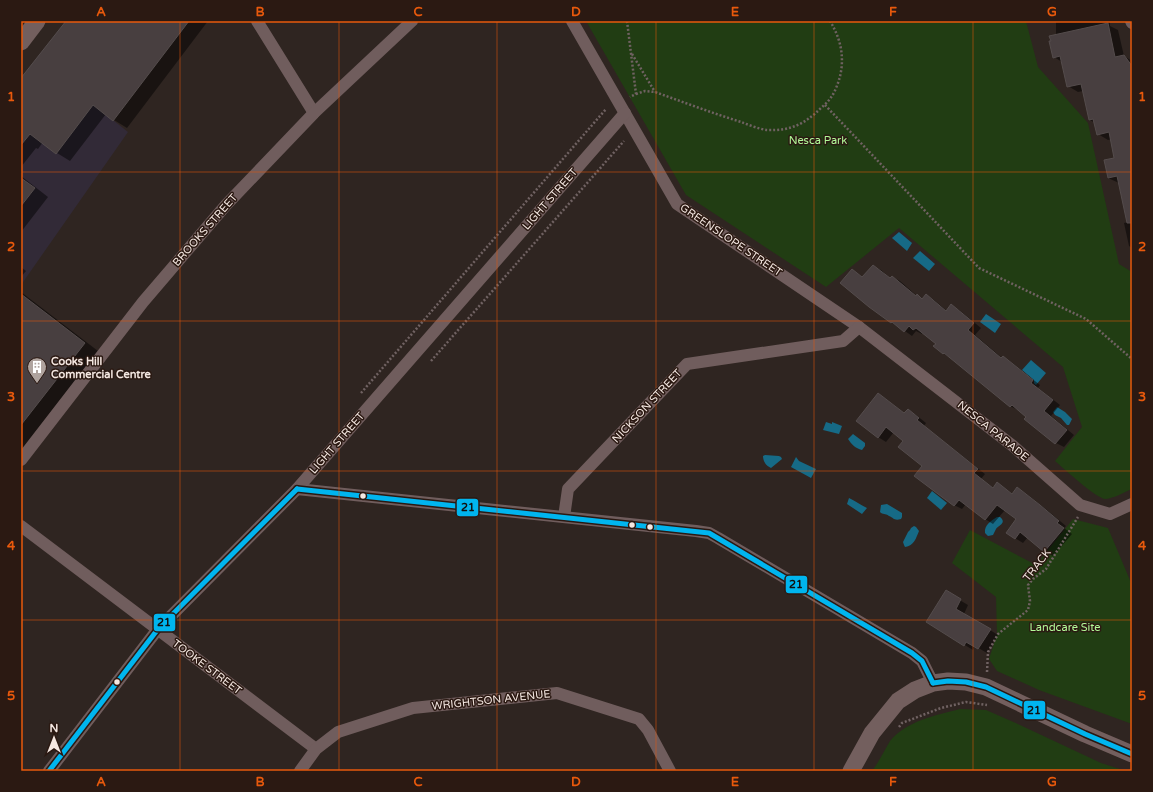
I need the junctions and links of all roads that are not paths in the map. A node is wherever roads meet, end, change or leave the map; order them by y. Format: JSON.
{"nodes":[{"id":1,"x":37,"y":21,"type":"edge"},
{"id":2,"x":257,"y":21,"type":"edge"},
{"id":3,"x":412,"y":21,"type":"edge"},
{"id":4,"x":572,"y":21,"type":"edge"},
{"id":5,"x":21,"y":42,"type":"edge"},
{"id":6,"x":314,"y":113,"type":"junction"},
{"id":7,"x":625,"y":113,"type":"junction"},
{"id":8,"x":859,"y":327,"type":"junction"},
{"id":9,"x":21,"y":460,"type":"edge"},
{"id":10,"x":297,"y":489,"type":"junction"},
{"id":11,"x":1132,"y":504,"type":"edge"},
{"id":12,"x":564,"y":516,"type":"junction"},
{"id":13,"x":21,"y":526,"type":"edge"},
{"id":14,"x":158,"y":630,"type":"junction"},
{"id":15,"x":933,"y":683,"type":"junction"},
{"id":16,"x":316,"y":750,"type":"junction"},
{"id":17,"x":1132,"y":754,"type":"edge"},
{"id":18,"x":49,"y":771,"type":"edge"},
{"id":19,"x":300,"y":771,"type":"edge"},
{"id":20,"x":670,"y":771,"type":"edge"},
{"id":21,"x":851,"y":771,"type":"edge"}],
"edges":[{"from":1,"to":5,"type":"main road"},
{"from":2,"to":6,"type":"street"},
{"from":3,"to":6,"type":"street","name":"BROOKS STREET"},
{"from":4,"to":7,"type":"street","name":"GREENSLOPE STREET"},
{"from":6,"to":9,"type":"street","name":"BROOKS STREET"},
{"from":7,"to":8,"type":"street","name":"GREENSLOPE STREET"},
{"from":7,"to":10,"type":"street","name":"LIGHT STREET"},
{"from":8,"to":11,"type":"street","name":"NESCA PARADE"},
{"from":8,"to":12,"type":"street","name":"NICKSON STREET"},
{"from":10,"to":12,"type":"street"},
{"from":10,"to":14,"type":"street","name":"LIGHT STREET"},
{"from":12,"to":15,"type":"street"},
{"from":13,"to":14,"type":"street","name":"TOOKE STREET"},
{"from":14,"to":16,"type":"street","name":"TOOKE STREET"},
{"from":14,"to":18,"type":"street","name":"LIGHT STREET"},
{"from":15,"to":17,"type":"main road"},
{"from":15,"to":21,"type":"main road"},
{"from":16,"to":19,"type":"street","name":"WRIGHTSON AVENUE"},
{"from":16,"to":20,"type":"street","name":"WRIGHTSON AVENUE"}]}
